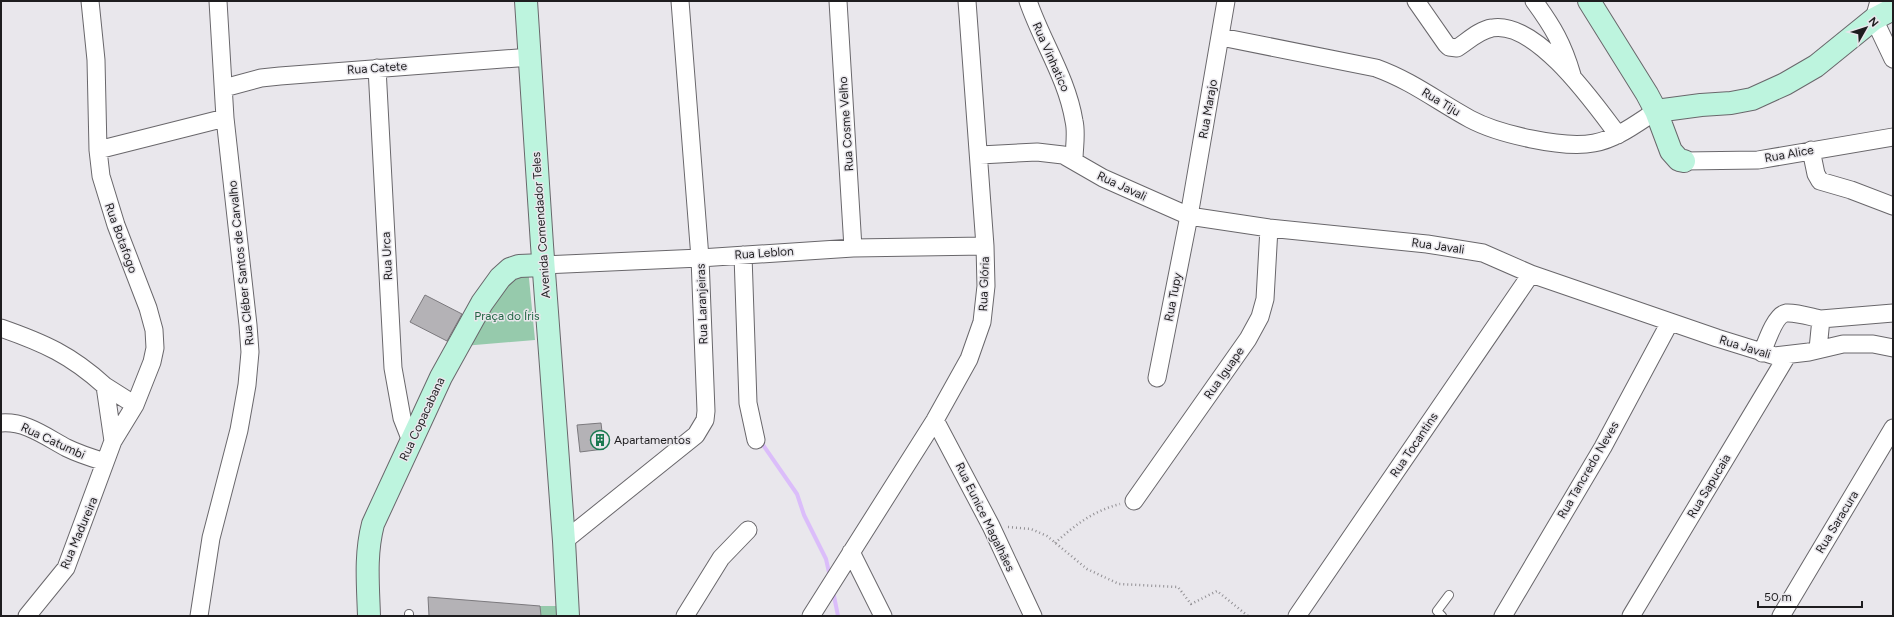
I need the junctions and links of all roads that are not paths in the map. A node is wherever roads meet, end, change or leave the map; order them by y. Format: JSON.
{"nodes":[{"id":1,"x":90,"y":1,"type":"edge"},
{"id":2,"x":218,"y":1,"type":"edge"},
{"id":3,"x":526,"y":1,"type":"edge"},
{"id":4,"x":680,"y":1,"type":"edge"},
{"id":5,"x":838,"y":1,"type":"edge"},
{"id":6,"x":967,"y":1,"type":"edge"},
{"id":7,"x":1028,"y":1,"type":"edge"},
{"id":8,"x":1226,"y":1,"type":"edge"},
{"id":9,"x":1416,"y":1,"type":"edge"},
{"id":10,"x":1534,"y":1,"type":"edge"},
{"id":11,"x":1589,"y":1,"type":"edge"},
{"id":12,"x":1876,"y":10,"type":"edge"},
{"id":13,"x":1893,"y":10,"type":"edge"},
{"id":14,"x":1221,"y":37,"type":"junction"},
{"id":15,"x":531,"y":57,"type":"junction"},
{"id":16,"x":1893,"y":59,"type":"edge"},
{"id":17,"x":377,"y":68,"type":"junction"},
{"id":18,"x":1572,"y":75,"type":"junction"},
{"id":19,"x":224,"y":88,"type":"junction"},
{"id":20,"x":1656,"y":111,"type":"junction"},
{"id":21,"x":225,"y":118,"type":"junction"},
{"id":22,"x":1618,"y":135,"type":"junction"},
{"id":23,"x":1893,"y":137,"type":"edge"},
{"id":24,"x":98,"y":150,"type":"junction"},
{"id":25,"x":1811,"y":150,"type":"junction"},
{"id":26,"x":980,"y":155,"type":"junction"},
{"id":27,"x":1074,"y":160,"type":"junction"},
{"id":28,"x":1684,"y":161,"type":"joint"},
{"id":29,"x":1893,"y":206,"type":"edge"},
{"id":30,"x":1189,"y":216,"type":"junction"},
{"id":31,"x":1270,"y":228,"type":"junction"},
{"id":32,"x":985,"y":246,"type":"junction"},
{"id":33,"x":853,"y":248,"type":"junction"},
{"id":34,"x":750,"y":254,"type":"junction"},
{"id":35,"x":700,"y":258,"type":"junction"},
{"id":36,"x":543,"y":265,"type":"junction"},
{"id":37,"x":1531,"y":274,"type":"junction"},
{"id":38,"x":1893,"y":313,"type":"edge"},
{"id":39,"x":1821,"y":319,"type":"junction"},
{"id":40,"x":1670,"y":322,"type":"junction"},
{"id":41,"x":1,"y":328,"type":"edge"},
{"id":42,"x":1893,"y":348,"type":"edge"},
{"id":43,"x":1818,"y":349,"type":"junction"},
{"id":44,"x":1762,"y":353,"type":"junction"},
{"id":45,"x":1787,"y":356,"type":"junction"},
{"id":46,"x":1157,"y":378,"type":"dead end"},
{"id":47,"x":106,"y":386,"type":"junction"},
{"id":48,"x":135,"y":405,"type":"junction"},
{"id":49,"x":936,"y":420,"type":"junction"},
{"id":50,"x":1,"y":423,"type":"edge"},
{"id":51,"x":1893,"y":428,"type":"edge"},
{"id":52,"x":756,"y":440,"type":"dead end"},
{"id":53,"x":113,"y":441,"type":"junction"},
{"id":54,"x":411,"y":441,"type":"junction"},
{"id":55,"x":105,"y":462,"type":"junction"},
{"id":56,"x":1134,"y":501,"type":"road end"},
{"id":57,"x":748,"y":530,"type":"dead end"},
{"id":58,"x":564,"y":542,"type":"junction"},
{"id":59,"x":852,"y":552,"type":"junction"},
{"id":60,"x":1449,"y":595,"type":"dead end"},
{"id":61,"x":27,"y":616,"type":"edge"},
{"id":62,"x":199,"y":616,"type":"edge"},
{"id":63,"x":370,"y":616,"type":"edge"},
{"id":64,"x":568,"y":616,"type":"edge"},
{"id":65,"x":685,"y":616,"type":"edge"},
{"id":66,"x":812,"y":616,"type":"edge"},
{"id":67,"x":883,"y":616,"type":"edge"},
{"id":68,"x":1033,"y":616,"type":"edge"},
{"id":69,"x":1297,"y":616,"type":"edge"},
{"id":70,"x":1442,"y":616,"type":"edge"},
{"id":71,"x":1503,"y":616,"type":"edge"},
{"id":72,"x":1631,"y":616,"type":"edge"},
{"id":73,"x":1781,"y":616,"type":"edge"}],
"edges":[{"from":1,"to":24,"type":"street","name":"Rua Botafogo"},
{"from":2,"to":19,"type":"street","name":"Rua Cléber Santos de Carvalho"},
{"from":3,"to":15,"type":"main road","name":"Avenida Comendador Teles"},
{"from":4,"to":35,"type":"street","name":"Rua Laranjeiras"},
{"from":5,"to":33,"type":"street","name":"Rua Cosme Velho"},
{"from":6,"to":26,"type":"street","name":"Rua Glória"},
{"from":7,"to":27,"type":"street","name":"Rua Vinhatico"},
{"from":8,"to":14,"type":"street","name":"Rua Marajo"},
{"from":9,"to":18,"type":"street"},
{"from":10,"to":18,"type":"street"},
{"from":11,"to":20,"type":"main road"},
{"from":12,"to":13,"type":"main road"},
{"from":12,"to":16,"type":"street"},
{"from":12,"to":20,"type":"main road"},
{"from":14,"to":22,"type":"street","name":"Rua Tiju"},
{"from":14,"to":30,"type":"street","name":"Rua Marajo"},
{"from":15,"to":17,"type":"street","name":"Rua Catete"},
{"from":15,"to":36,"type":"main road","name":"Avenida Comendador Teles"},
{"from":17,"to":19,"type":"street","name":"Rua Catete"},
{"from":17,"to":54,"type":"street","name":"Rua Urca"},
{"from":18,"to":22,"type":"street"},
{"from":19,"to":21,"type":"street","name":"Rua Cléber Santos de Carvalho"},
{"from":20,"to":22,"type":"street","name":"Rua Tiju"},
{"from":20,"to":28,"type":"main road"},
{"from":21,"to":24,"type":"street"},
{"from":21,"to":62,"type":"street","name":"Rua Cléber Santos de Carvalho"},
{"from":23,"to":25,"type":"street","name":"Rua Alice"},
{"from":24,"to":48,"type":"street","name":"Rua Botafogo"},
{"from":25,"to":28,"type":"street","name":"Rua Alice"},
{"from":25,"to":29,"type":"street"},
{"from":26,"to":27,"type":"street","name":"Rua Javali"},
{"from":26,"to":32,"type":"street","name":"Rua Glória"},
{"from":27,"to":30,"type":"street","name":"Rua Javali"},
{"from":30,"to":31,"type":"street","name":"Rua Javali"},
{"from":30,"to":46,"type":"street","name":"Rua Tupy"},
{"from":31,"to":37,"type":"street","name":"Rua Javali"},
{"from":31,"to":56,"type":"street","name":"Rua Iguape"},
{"from":32,"to":33,"type":"street","name":"Rua Leblon"},
{"from":32,"to":49,"type":"street","name":"Rua Glória"},
{"from":33,"to":34,"type":"street","name":"Rua Leblon"},
{"from":34,"to":35,"type":"street","name":"Rua Leblon"},
{"from":34,"to":52,"type":"street"},
{"from":35,"to":36,"type":"street","name":"Rua Leblon"},
{"from":35,"to":58,"type":"street","name":"Rua Laranjeiras"},
{"from":36,"to":54,"type":"main road","name":"Rua Copacabana"},
{"from":36,"to":58,"type":"main road","name":"Avenida Comendador Teles"},
{"from":37,"to":40,"type":"street","name":"Rua Javali"},
{"from":37,"to":69,"type":"street","name":"Rua Tocantins"},
{"from":38,"to":39,"type":"street"},
{"from":39,"to":43,"type":"street"},
{"from":39,"to":44,"type":"street"},
{"from":40,"to":44,"type":"street","name":"Rua Javali"},
{"from":40,"to":71,"type":"street","name":"Rua Tancredo Neves"},
{"from":41,"to":47,"type":"street"},
{"from":42,"to":43,"type":"street","name":"Rua Javali"},
{"from":43,"to":45,"type":"street","name":"Rua Javali"},
{"from":44,"to":45,"type":"street","name":"Rua Javali"},
{"from":45,"to":72,"type":"street","name":"Rua Sapucaia"},
{"from":47,"to":48,"type":"street"},
{"from":47,"to":53,"type":"street"},
{"from":48,"to":53,"type":"street","name":"Rua Botafogo"},
{"from":49,"to":59,"type":"street","name":"Rua Glória"},
{"from":49,"to":68,"type":"street","name":"Rua Eunice Magalhães"},
{"from":50,"to":55,"type":"street","name":"Rua Catumbi"},
{"from":51,"to":73,"type":"street","name":"Rua Saracura"},
{"from":53,"to":55,"type":"street","name":"Rua Botafogo"},
{"from":54,"to":63,"type":"main road","name":"Rua Copacabana"},
{"from":55,"to":61,"type":"street","name":"Rua Madureira"},
{"from":57,"to":65,"type":"street"},
{"from":58,"to":64,"type":"main road","name":"Avenida Comendador Teles"},
{"from":59,"to":66,"type":"street","name":"Rua Glória"},
{"from":59,"to":67,"type":"street"},
{"from":60,"to":70,"type":"lane"}]}
